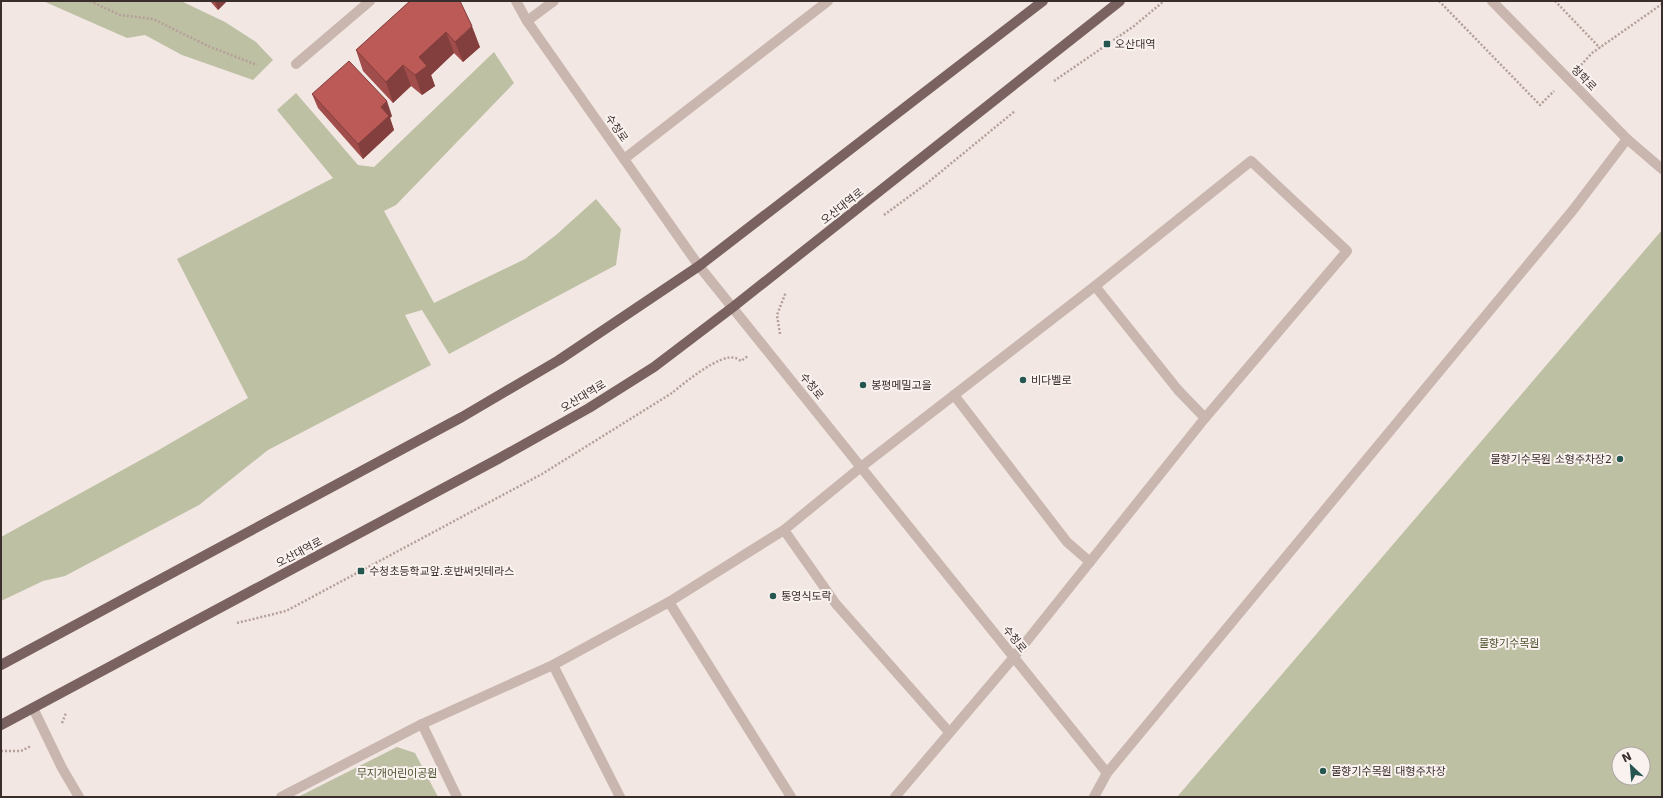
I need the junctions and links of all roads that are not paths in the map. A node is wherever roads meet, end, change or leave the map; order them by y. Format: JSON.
{"nodes":[{"id":1,"x":370,"y":1,"type":"edge"},
{"id":2,"x":516,"y":1,"type":"edge"},
{"id":3,"x":554,"y":1,"type":"edge"},
{"id":4,"x":828,"y":1,"type":"edge"},
{"id":5,"x":1043,"y":1,"type":"edge"},
{"id":6,"x":1120,"y":1,"type":"edge"},
{"id":7,"x":1492,"y":1,"type":"edge"},
{"id":8,"x":527,"y":21,"type":"junction"},
{"id":9,"x":296,"y":64,"type":"dead end"},
{"id":10,"x":1627,"y":139,"type":"junction"},
{"id":11,"x":624,"y":158,"type":"junction"},
{"id":12,"x":1662,"y":169,"type":"edge"},
{"id":13,"x":699,"y":266,"type":"junction"},
{"id":14,"x":1095,"y":286,"type":"junction"},
{"id":15,"x":733,"y":307,"type":"junction"},
{"id":16,"x":954,"y":395,"type":"junction"},
{"id":17,"x":1206,"y":418,"type":"junction"},
{"id":18,"x":861,"y":467,"type":"junction"},
{"id":19,"x":784,"y":530,"type":"junction"},
{"id":20,"x":1090,"y":562,"type":"junction"},
{"id":21,"x":669,"y":602,"type":"junction"},
{"id":22,"x":1014,"y":657,"type":"junction"},
{"id":23,"x":1,"y":665,"type":"edge"},
{"id":24,"x":553,"y":665,"type":"junction"},
{"id":25,"x":33,"y":708,"type":"junction"},
{"id":26,"x":422,"y":724,"type":"junction"},
{"id":27,"x":1,"y":725,"type":"edge"},
{"id":28,"x":949,"y":732,"type":"junction"},
{"id":29,"x":1107,"y":773,"type":"junction"},
{"id":30,"x":79,"y":797,"type":"edge"},
{"id":31,"x":281,"y":797,"type":"edge"},
{"id":32,"x":457,"y":797,"type":"edge"},
{"id":33,"x":620,"y":797,"type":"edge"},
{"id":34,"x":791,"y":797,"type":"edge"},
{"id":35,"x":895,"y":797,"type":"edge"},
{"id":36,"x":1094,"y":797,"type":"edge"}],
"edges":[{"from":1,"to":9,"type":"street"},
{"from":2,"to":8,"type":"street","name":"수청로"},
{"from":3,"to":8,"type":"street"},
{"from":4,"to":11,"type":"street"},
{"from":5,"to":13,"type":"main road"},
{"from":6,"to":15,"type":"main road","name":"오산대역로"},
{"from":7,"to":10,"type":"street","name":"청학로"},
{"from":8,"to":11,"type":"street","name":"수청로"},
{"from":10,"to":12,"type":"street","name":"청학로"},
{"from":10,"to":29,"type":"street"},
{"from":11,"to":13,"type":"street","name":"수청로"},
{"from":13,"to":15,"type":"street","name":"수청로"},
{"from":13,"to":23,"type":"main road"},
{"from":14,"to":16,"type":"street"},
{"from":14,"to":17,"type":"street"},
{"from":14,"to":17,"type":"street"},
{"from":15,"to":18,"type":"street","name":"수청로"},
{"from":15,"to":25,"type":"main road","name":"오산대역로"},
{"from":16,"to":18,"type":"street"},
{"from":16,"to":20,"type":"street"},
{"from":17,"to":20,"type":"street"},
{"from":18,"to":19,"type":"street"},
{"from":18,"to":22,"type":"street","name":"수청로"},
{"from":19,"to":21,"type":"street"},
{"from":19,"to":28,"type":"street"},
{"from":20,"to":22,"type":"street"},
{"from":21,"to":24,"type":"street"},
{"from":21,"to":34,"type":"street"},
{"from":22,"to":28,"type":"street"},
{"from":22,"to":29,"type":"street","name":"수청로"},
{"from":24,"to":26,"type":"street"},
{"from":24,"to":33,"type":"street"},
{"from":25,"to":27,"type":"main road","name":"오산대역로"},
{"from":25,"to":30,"type":"street"},
{"from":26,"to":31,"type":"street"},
{"from":26,"to":32,"type":"street"},
{"from":28,"to":35,"type":"street"},
{"from":29,"to":36,"type":"street"}]}
